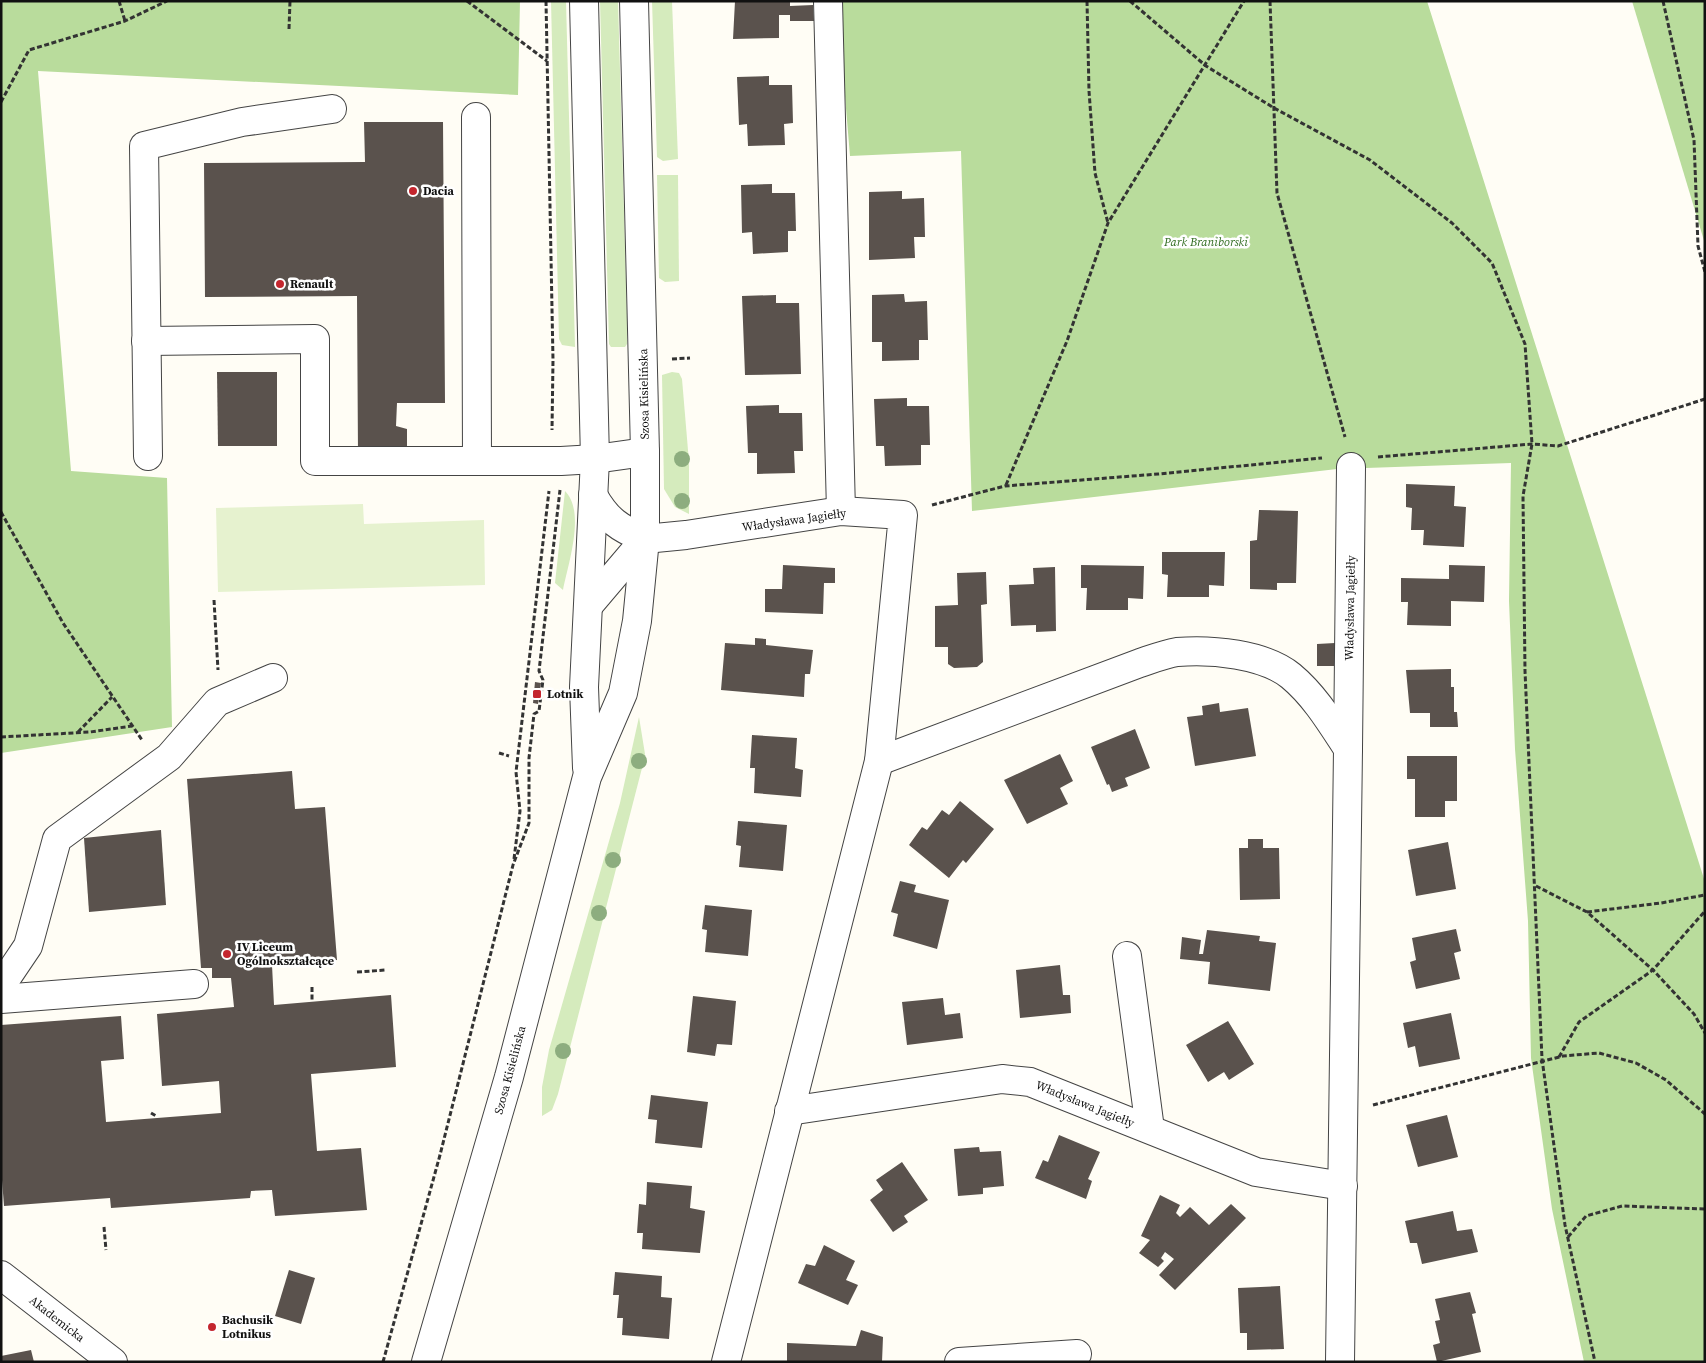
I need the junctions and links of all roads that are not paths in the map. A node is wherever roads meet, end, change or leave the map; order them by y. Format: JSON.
{"nodes":[{"id":1,"x":584,"y":1,"type":"edge"},
{"id":2,"x":634,"y":1,"type":"edge"},
{"id":3,"x":828,"y":1,"type":"edge"},
{"id":4,"x":332,"y":108,"type":"dead end"},
{"id":5,"x":476,"y":118,"type":"dead end"},
{"id":6,"x":146,"y":341,"type":"junction"},
{"id":7,"x":645,"y":452,"type":"junction"},
{"id":8,"x":148,"y":456,"type":"dead end"},
{"id":9,"x":595,"y":459,"type":"junction"},
{"id":10,"x":477,"y":461,"type":"junction"},
{"id":11,"x":1351,"y":463,"type":"road end"},
{"id":12,"x":593,"y":495,"type":"junction"},
{"id":13,"x":842,"y":511,"type":"junction"},
{"id":14,"x":645,"y":539,"type":"junction"},
{"id":15,"x":589,"y":605,"type":"junction"},
{"id":16,"x":273,"y":678,"type":"dead end"},
{"id":17,"x":1348,"y":749,"type":"junction"},
{"id":18,"x":879,"y":761,"type":"junction"},
{"id":19,"x":587,"y":777,"type":"junction"},
{"id":20,"x":1127,"y":956,"type":"dead end"},
{"id":21,"x":194,"y":984,"type":"dead end"},
{"id":22,"x":1,"y":986,"type":"edge"},
{"id":23,"x":1,"y":999,"type":"edge"},
{"id":24,"x":788,"y":1111,"type":"junction"},
{"id":25,"x":1150,"y":1129,"type":"junction"},
{"id":26,"x":1343,"y":1186,"type":"junction"},
{"id":27,"x":1,"y":1276,"type":"edge"},
{"id":28,"x":1077,"y":1354,"type":"dead end"},
{"id":29,"x":113,"y":1362,"type":"edge"},
{"id":30,"x":426,"y":1362,"type":"edge"},
{"id":31,"x":726,"y":1362,"type":"edge"},
{"id":32,"x":959,"y":1362,"type":"edge"},
{"id":33,"x":1340,"y":1362,"type":"edge"}],
"edges":[{"from":1,"to":9,"type":"street","name":"Szosa Kisielińska"},
{"from":2,"to":7,"type":"street","name":"Szosa Kisielińska"},
{"from":3,"to":13,"type":"street"},
{"from":4,"to":6,"type":"street"},
{"from":5,"to":10,"type":"street"},
{"from":6,"to":8,"type":"street"},
{"from":6,"to":10,"type":"street"},
{"from":7,"to":9,"type":"street"},
{"from":7,"to":14,"type":"street","name":"Szosa Kisielińska"},
{"from":9,"to":10,"type":"street"},
{"from":9,"to":12,"type":"street","name":"Szosa Kisielińska"},
{"from":11,"to":17,"type":"street","name":"Władysława Jagiełły"},
{"from":12,"to":14,"type":"street"},
{"from":12,"to":15,"type":"street","name":"Szosa Kisielińska"},
{"from":13,"to":14,"type":"street","name":"Władysława Jagiełły"},
{"from":13,"to":18,"type":"street","name":"Władysława Jagiełły"},
{"from":14,"to":15,"type":"street"},
{"from":14,"to":19,"type":"street","name":"Szosa Kisielińska"},
{"from":15,"to":19,"type":"street","name":"Szosa Kisielińska"},
{"from":16,"to":22,"type":"street"},
{"from":17,"to":18,"type":"street"},
{"from":17,"to":26,"type":"street","name":"Władysława Jagiełły"},
{"from":18,"to":24,"type":"street"},
{"from":19,"to":30,"type":"street","name":"Szosa Kisielińska"},
{"from":20,"to":25,"type":"street"},
{"from":21,"to":23,"type":"street"},
{"from":24,"to":25,"type":"street","name":"Władysława Jagiełły"},
{"from":24,"to":31,"type":"street"},
{"from":25,"to":26,"type":"street","name":"Władysława Jagiełły"},
{"from":26,"to":33,"type":"street","name":"Władysława Jagiełły"},
{"from":27,"to":29,"type":"street","name":"Akademicka"},
{"from":28,"to":32,"type":"street"}]}
